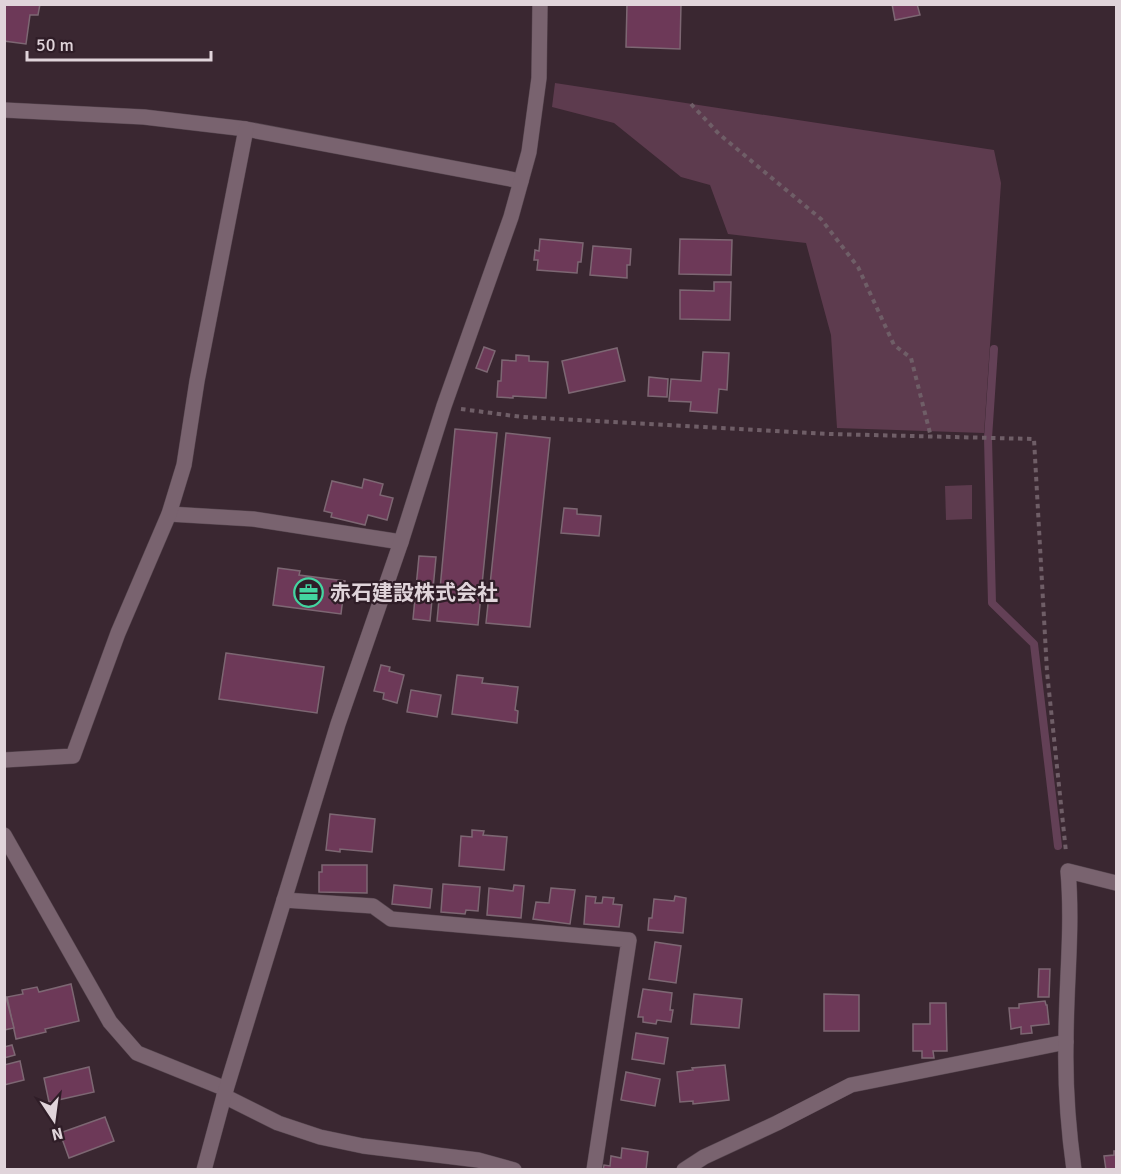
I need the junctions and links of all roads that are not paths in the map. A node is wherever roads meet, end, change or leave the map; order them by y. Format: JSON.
{"nodes":[{"id":1,"x":540,"y":4,"type":"edge"},
{"id":2,"x":4,"y":110,"type":"edge"},
{"id":3,"x":246,"y":129,"type":"junction"},
{"id":4,"x":521,"y":181,"type":"junction"},
{"id":5,"x":169,"y":514,"type":"junction"},
{"id":6,"x":401,"y":542,"type":"junction"},
{"id":7,"x":4,"y":760,"type":"edge"},
{"id":8,"x":4,"y":835,"type":"edge"},
{"id":9,"x":1116,"y":883,"type":"edge"},
{"id":10,"x":284,"y":900,"type":"junction"},
{"id":11,"x":1066,"y":1042,"type":"junction"},
{"id":12,"x":225,"y":1092,"type":"junction"},
{"id":13,"x":204,"y":1170,"type":"edge"},
{"id":14,"x":514,"y":1170,"type":"edge"},
{"id":15,"x":594,"y":1170,"type":"edge"},
{"id":16,"x":684,"y":1170,"type":"edge"},
{"id":17,"x":1074,"y":1170,"type":"edge"}],
"edges":[{"from":1,"to":4,"type":"street"},
{"from":2,"to":3,"type":"street"},
{"from":3,"to":4,"type":"street"},
{"from":3,"to":5,"type":"street"},
{"from":4,"to":6,"type":"street"},
{"from":5,"to":6,"type":"street"},
{"from":5,"to":7,"type":"street"},
{"from":6,"to":10,"type":"street"},
{"from":8,"to":12,"type":"street"},
{"from":9,"to":11,"type":"street"},
{"from":10,"to":12,"type":"street"},
{"from":10,"to":15,"type":"street"},
{"from":11,"to":16,"type":"street"},
{"from":11,"to":17,"type":"street"},
{"from":12,"to":13,"type":"street"},
{"from":12,"to":14,"type":"street"}]}
